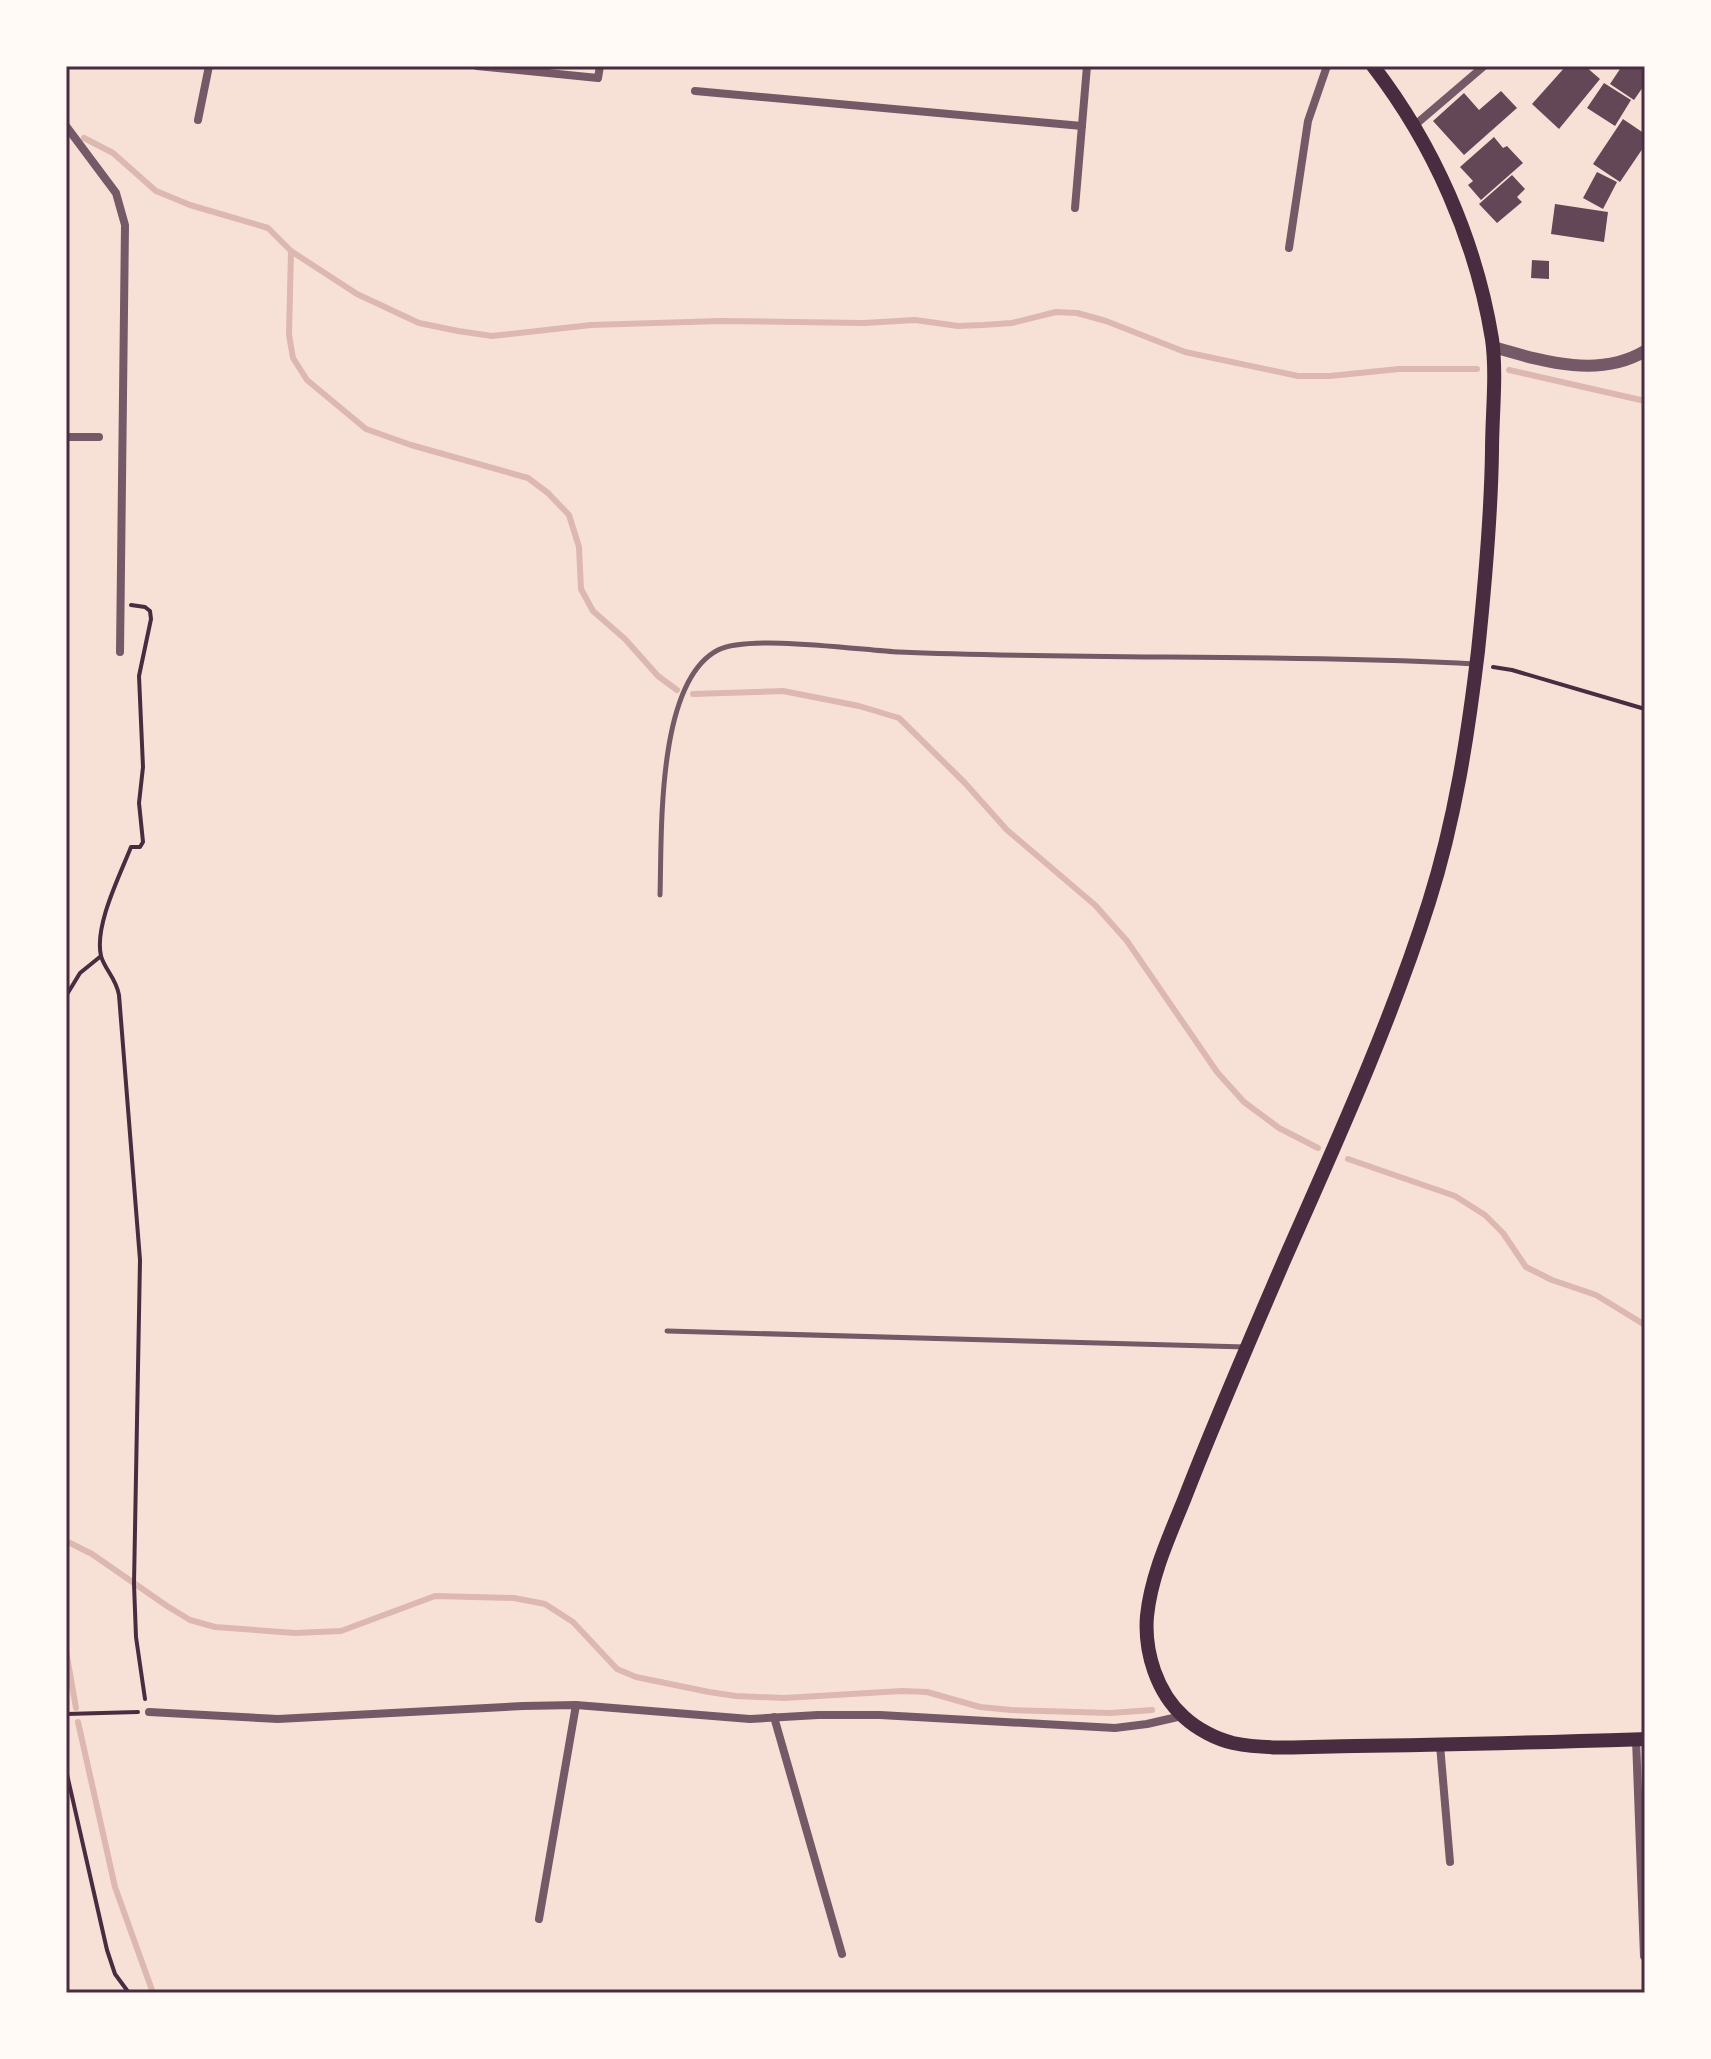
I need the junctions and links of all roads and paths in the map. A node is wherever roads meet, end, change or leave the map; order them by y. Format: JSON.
{"nodes":[{"id":1,"x":209,"y":66,"type":"edge"},
{"id":2,"x":477,"y":66,"type":"edge"},
{"id":3,"x":600,"y":66,"type":"edge"},
{"id":4,"x":1087,"y":66,"type":"edge"},
{"id":5,"x":1327,"y":66,"type":"edge"},
{"id":6,"x":1373,"y":66,"type":"edge"},
{"id":7,"x":1484,"y":66,"type":"edge"},
{"id":8,"x":695,"y":91,"type":"dead end"},
{"id":9,"x":198,"y":120,"type":"dead end"},
{"id":10,"x":1415,"y":125,"type":"junction"},
{"id":11,"x":66,"y":126,"type":"edge"},
{"id":12,"x":1082,"y":126,"type":"junction"},
{"id":13,"x":1075,"y":208,"type":"dead end"},
{"id":14,"x":1289,"y":248,"type":"dead end"},
{"id":15,"x":1493,"y":347,"type":"junction"},
{"id":16,"x":1645,"y":351,"type":"edge"},
{"id":17,"x":66,"y":437,"type":"edge"},
{"id":18,"x":99,"y":437,"type":"dead end"},
{"id":19,"x":121,"y":606,"type":"junction"},
{"id":20,"x":120,"y":652,"type":"dead end"},
{"id":21,"x":1476,"y":664,"type":"junction"},
{"id":22,"x":1512,"y":670,"type":"dead end"},
{"id":23,"x":1645,"y":709,"type":"edge"},
{"id":24,"x":660,"y":895,"type":"dead end"},
{"id":25,"x":101,"y":956,"type":"junction"},
{"id":26,"x":66,"y":996,"type":"edge"},
{"id":27,"x":667,"y":1331,"type":"dead end"},
{"id":28,"x":1246,"y":1347,"type":"junction"},
{"id":29,"x":576,"y":1705,"type":"junction"},
{"id":30,"x":149,"y":1712,"type":"junction"},
{"id":31,"x":66,"y":1714,"type":"edge"},
{"id":32,"x":1182,"y":1716,"type":"junction"},
{"id":33,"x":774,"y":1717,"type":"junction"},
{"id":34,"x":1641,"y":1739,"type":"edge"},
{"id":35,"x":1440,"y":1745,"type":"junction"},
{"id":36,"x":66,"y":1770,"type":"edge"},
{"id":37,"x":1450,"y":1862,"type":"dead end"},
{"id":38,"x":539,"y":1919,"type":"dead end"},
{"id":39,"x":842,"y":1954,"type":"dead end"},
{"id":40,"x":1644,"y":1956,"type":"edge"},
{"id":41,"x":129,"y":1993,"type":"edge"}],
"edges":[{"from":1,"to":9,"type":"street"},
{"from":2,"to":3,"type":"street"},
{"from":4,"to":12,"type":"street"},
{"from":5,"to":14,"type":"street"},
{"from":6,"to":10,"type":"main road"},
{"from":7,"to":10,"type":"street"},
{"from":8,"to":12,"type":"street"},
{"from":10,"to":15,"type":"main road"},
{"from":11,"to":19,"type":"street"},
{"from":12,"to":13,"type":"street"},
{"from":15,"to":16,"type":"street"},
{"from":15,"to":21,"type":"main road"},
{"from":17,"to":18,"type":"street"},
{"from":19,"to":20,"type":"street"},
{"from":19,"to":25,"type":"path"},
{"from":21,"to":24,"type":"lane"},
{"from":21,"to":28,"type":"main road"},
{"from":22,"to":23,"type":"path"},
{"from":25,"to":26,"type":"path"},
{"from":25,"to":30,"type":"path"},
{"from":27,"to":28,"type":"lane"},
{"from":28,"to":32,"type":"main road"},
{"from":29,"to":30,"type":"street"},
{"from":29,"to":33,"type":"street"},
{"from":29,"to":38,"type":"street"},
{"from":30,"to":31,"type":"path"},
{"from":32,"to":33,"type":"street"},
{"from":32,"to":35,"type":"main road"},
{"from":33,"to":39,"type":"street"},
{"from":34,"to":35,"type":"main road"},
{"from":34,"to":40,"type":"street"},
{"from":35,"to":37,"type":"street"},
{"from":36,"to":41,"type":"path"}]}
